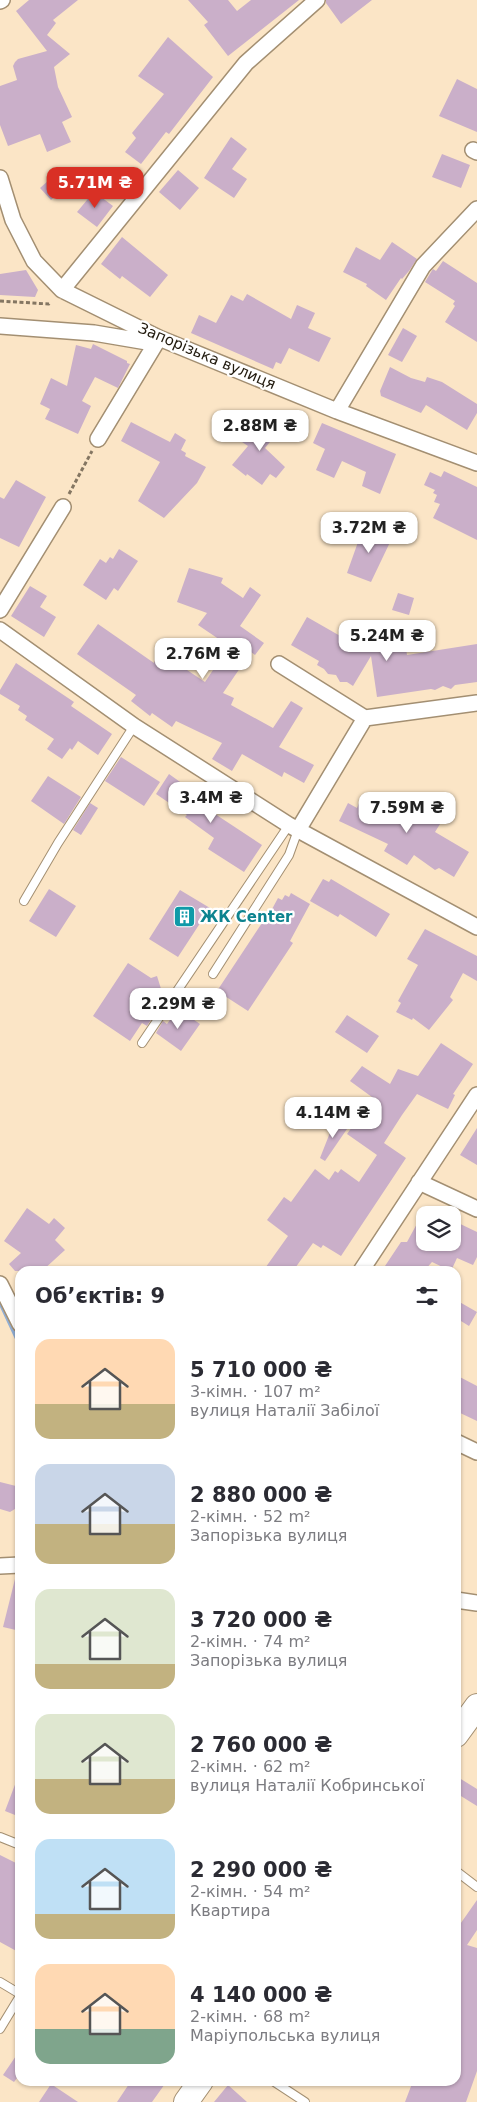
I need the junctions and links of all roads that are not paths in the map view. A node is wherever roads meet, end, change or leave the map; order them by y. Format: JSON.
{"nodes":[{"id":1,"x":317,"y":0,"type":"edge"},
{"id":2,"x":0,"y":178,"type":"edge"},
{"id":3,"x":477,"y":208,"type":"edge"},
{"id":4,"x":62,"y":290,"type":"junction"},
{"id":5,"x":0,"y":326,"type":"edge"},
{"id":6,"x":159,"y":338,"type":"junction"},
{"id":7,"x":337,"y":411,"type":"junction"},
{"id":8,"x":98,"y":439,"type":"road end"},
{"id":9,"x":477,"y":463,"type":"edge"},
{"id":10,"x":63,"y":507,"type":"road end"},
{"id":11,"x":0,"y":610,"type":"edge"},
{"id":12,"x":0,"y":630,"type":"edge"},
{"id":13,"x":278,"y":664,"type":"dead end"},
{"id":14,"x":477,"y":703,"type":"edge"},
{"id":15,"x":365,"y":718,"type":"junction"},
{"id":16,"x":134,"y":726,"type":"junction"},
{"id":17,"x":294,"y":828,"type":"junction"},
{"id":18,"x":24,"y":901,"type":"dead end"},
{"id":19,"x":477,"y":927,"type":"edge"},
{"id":20,"x":213,"y":974,"type":"dead end"},
{"id":21,"x":142,"y":1043,"type":"dead end"},
{"id":22,"x":477,"y":1095,"type":"edge"},
{"id":23,"x":419,"y":1182,"type":"junction"},
{"id":24,"x":477,"y":1209,"type":"edge"},
{"id":25,"x":363,"y":1266,"type":"edge"},
{"id":26,"x":0,"y":1284,"type":"edge"},
{"id":27,"x":15,"y":1314,"type":"edge"},
{"id":28,"x":461,"y":1444,"type":"edge"},
{"id":29,"x":477,"y":1452,"type":"edge"},
{"id":30,"x":15,"y":1565,"type":"edge"},
{"id":31,"x":0,"y":1566,"type":"edge"},
{"id":32,"x":461,"y":1601,"type":"edge"},
{"id":33,"x":477,"y":1603,"type":"edge"},
{"id":34,"x":477,"y":1706,"type":"edge"},
{"id":35,"x":461,"y":1728,"type":"edge"},
{"id":36,"x":0,"y":1837,"type":"edge"},
{"id":37,"x":15,"y":1843,"type":"edge"},
{"id":38,"x":461,"y":1874,"type":"edge"},
{"id":39,"x":477,"y":1886,"type":"edge"},
{"id":40,"x":0,"y":1982,"type":"edge"},
{"id":41,"x":15,"y":1992,"type":"edge"},
{"id":42,"x":15,"y":2004,"type":"edge"},
{"id":43,"x":0,"y":2029,"type":"edge"},
{"id":44,"x":197,"y":2086,"type":"edge"},
{"id":45,"x":281,"y":2086,"type":"edge"},
{"id":46,"x":186,"y":2102,"type":"edge"},
{"id":47,"x":305,"y":2102,"type":"edge"}],
"edges":[{"from":1,"to":4,"type":"street"},
{"from":2,"to":4,"type":"street","name":"Запорізька вулиця"},
{"from":3,"to":7,"type":"street"},
{"from":4,"to":6,"type":"street","name":"Запорізька вулиця"},
{"from":5,"to":6,"type":"street"},
{"from":6,"to":7,"type":"street","name":"Запорізька вулиця"},
{"from":6,"to":8,"type":"street"},
{"from":7,"to":9,"type":"street","name":"Запорізька вулиця"},
{"from":10,"to":11,"type":"street"},
{"from":12,"to":16,"type":"street"},
{"from":13,"to":15,"type":"street"},
{"from":14,"to":15,"type":"street"},
{"from":15,"to":17,"type":"street"},
{"from":16,"to":17,"type":"street"},
{"from":16,"to":18,"type":"lane"},
{"from":17,"to":19,"type":"street"},
{"from":17,"to":20,"type":"lane"},
{"from":17,"to":21,"type":"lane"},
{"from":22,"to":23,"type":"street"},
{"from":23,"to":24,"type":"street"},
{"from":23,"to":25,"type":"street"},
{"from":26,"to":27,"type":"street"},
{"from":28,"to":29,"type":"street"},
{"from":30,"to":31,"type":"street"},
{"from":32,"to":33,"type":"street"},
{"from":34,"to":35,"type":"main road"},
{"from":36,"to":37,"type":"lane"},
{"from":38,"to":39,"type":"lane"},
{"from":40,"to":41,"type":"lane"},
{"from":42,"to":43,"type":"lane"},
{"from":44,"to":46,"type":"main road"},
{"from":45,"to":47,"type":"lane"}]}
